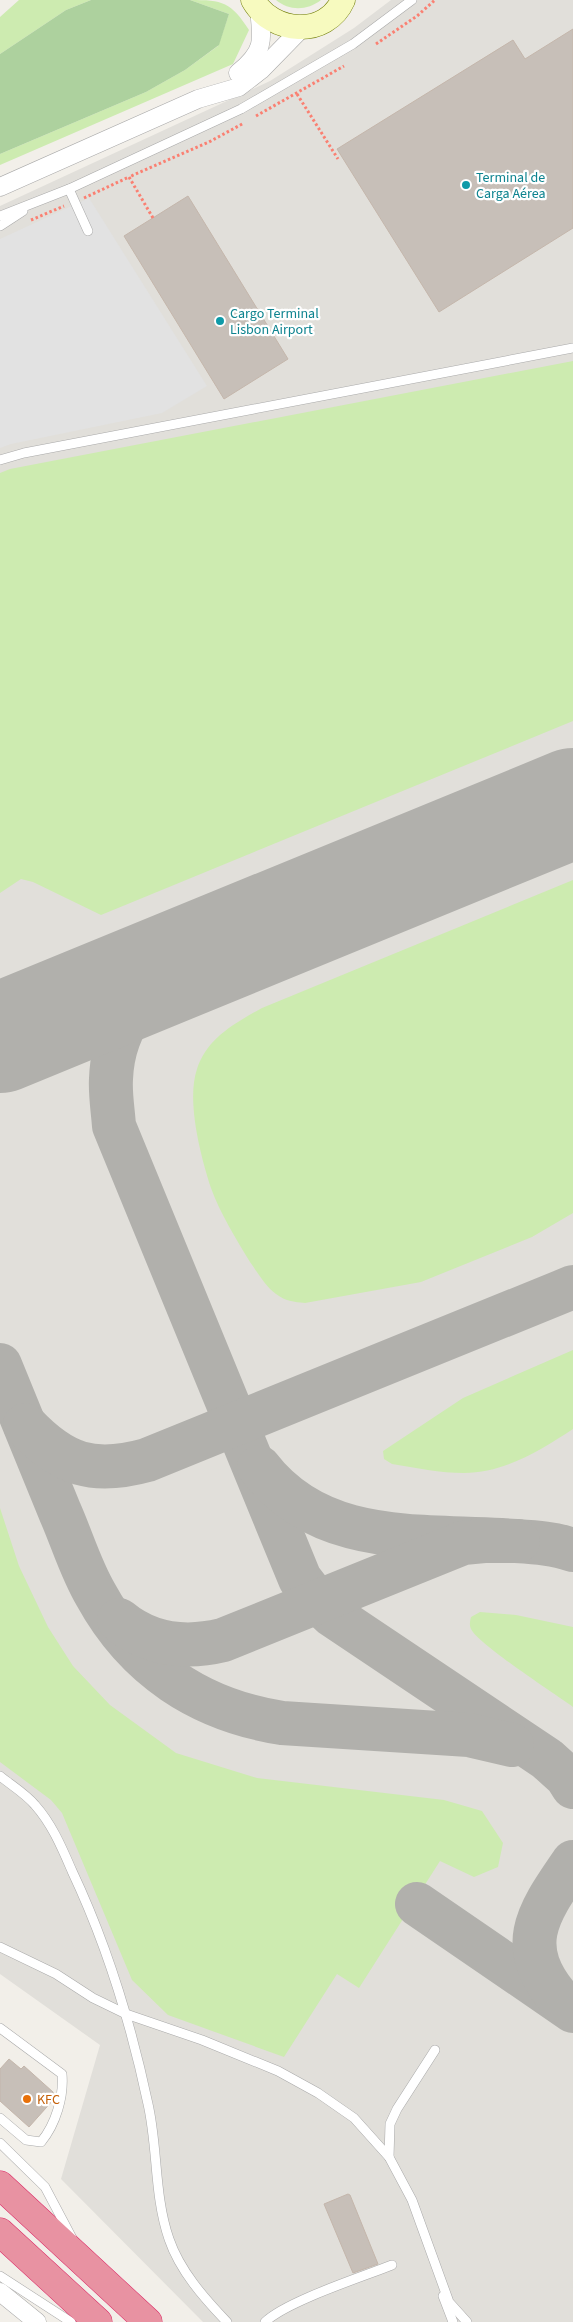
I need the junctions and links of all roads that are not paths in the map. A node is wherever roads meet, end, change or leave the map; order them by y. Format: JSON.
{"nodes":[{"id":1,"x":412,"y":0,"type":"edge"},
{"id":2,"x":344,"y":1,"type":"edge"},
{"id":3,"x":256,"y":5,"type":"edge"},
{"id":4,"x":302,"y":28,"type":"junction"},
{"id":5,"x":198,"y":100,"type":"junction"},
{"id":6,"x":0,"y":187,"type":"edge"},
{"id":7,"x":69,"y":189,"type":"junction"},
{"id":8,"x":36,"y":204,"type":"junction"},
{"id":9,"x":0,"y":216,"type":"edge"},
{"id":10,"x":0,"y":226,"type":"edge"},
{"id":11,"x":88,"y":231,"type":"dead end"},
{"id":12,"x":573,"y":348,"type":"edge"},
{"id":13,"x":0,"y":460,"type":"edge"},
{"id":14,"x":0,"y":1776,"type":"edge"},
{"id":15,"x":0,"y":1947,"type":"edge"},
{"id":16,"x":126,"y":2014,"type":"junction"},
{"id":17,"x":0,"y":2028,"type":"edge"},
{"id":18,"x":435,"y":2050,"type":"dead end"},
{"id":19,"x":0,"y":2118,"type":"edge"},
{"id":20,"x":0,"y":2142,"type":"edge"},
{"id":21,"x":389,"y":2157,"type":"junction"},
{"id":22,"x":0,"y":2185,"type":"edge"},
{"id":23,"x":0,"y":2232,"type":"edge"},
{"id":24,"x":86,"y":2262,"type":"junction"},
{"id":25,"x":392,"y":2265,"type":"dead end"},
{"id":26,"x":438,"y":2272,"type":"junction"},
{"id":27,"x":0,"y":2276,"type":"edge"},
{"id":28,"x":0,"y":2292,"type":"edge"},
{"id":29,"x":37,"y":2322,"type":"edge"},
{"id":30,"x":71,"y":2322,"type":"edge"},
{"id":31,"x":98,"y":2322,"type":"edge"},
{"id":32,"x":148,"y":2322,"type":"edge"},
{"id":33,"x":227,"y":2322,"type":"edge"},
{"id":34,"x":265,"y":2322,"type":"edge"},
{"id":35,"x":453,"y":2322,"type":"edge"},
{"id":36,"x":467,"y":2322,"type":"edge"}],
"edges":[{"from":1,"to":7,"type":"lane"},
{"from":2,"to":4,"type":"street"},
{"from":3,"to":4,"type":"street"},
{"from":3,"to":5,"type":"street"},
{"from":4,"to":5,"type":"street"},
{"from":5,"to":6,"type":"street"},
{"from":7,"to":8,"type":"lane"},
{"from":7,"to":11,"type":"lane"},
{"from":8,"to":9,"type":"lane"},
{"from":8,"to":10,"type":"lane"},
{"from":12,"to":13,"type":"lane"},
{"from":14,"to":16,"type":"lane"},
{"from":15,"to":16,"type":"lane"},
{"from":16,"to":21,"type":"lane"},
{"from":16,"to":33,"type":"lane"},
{"from":17,"to":19,"type":"lane"},
{"from":18,"to":21,"type":"lane"},
{"from":20,"to":24,"type":"lane"},
{"from":21,"to":26,"type":"lane"},
{"from":22,"to":24,"type":"highway"},
{"from":23,"to":31,"type":"highway"},
{"from":24,"to":32,"type":"highway"},
{"from":25,"to":34,"type":"lane"},
{"from":26,"to":35,"type":"lane"},
{"from":26,"to":36,"type":"lane"},
{"from":27,"to":30,"type":"lane"},
{"from":28,"to":29,"type":"street"}]}
